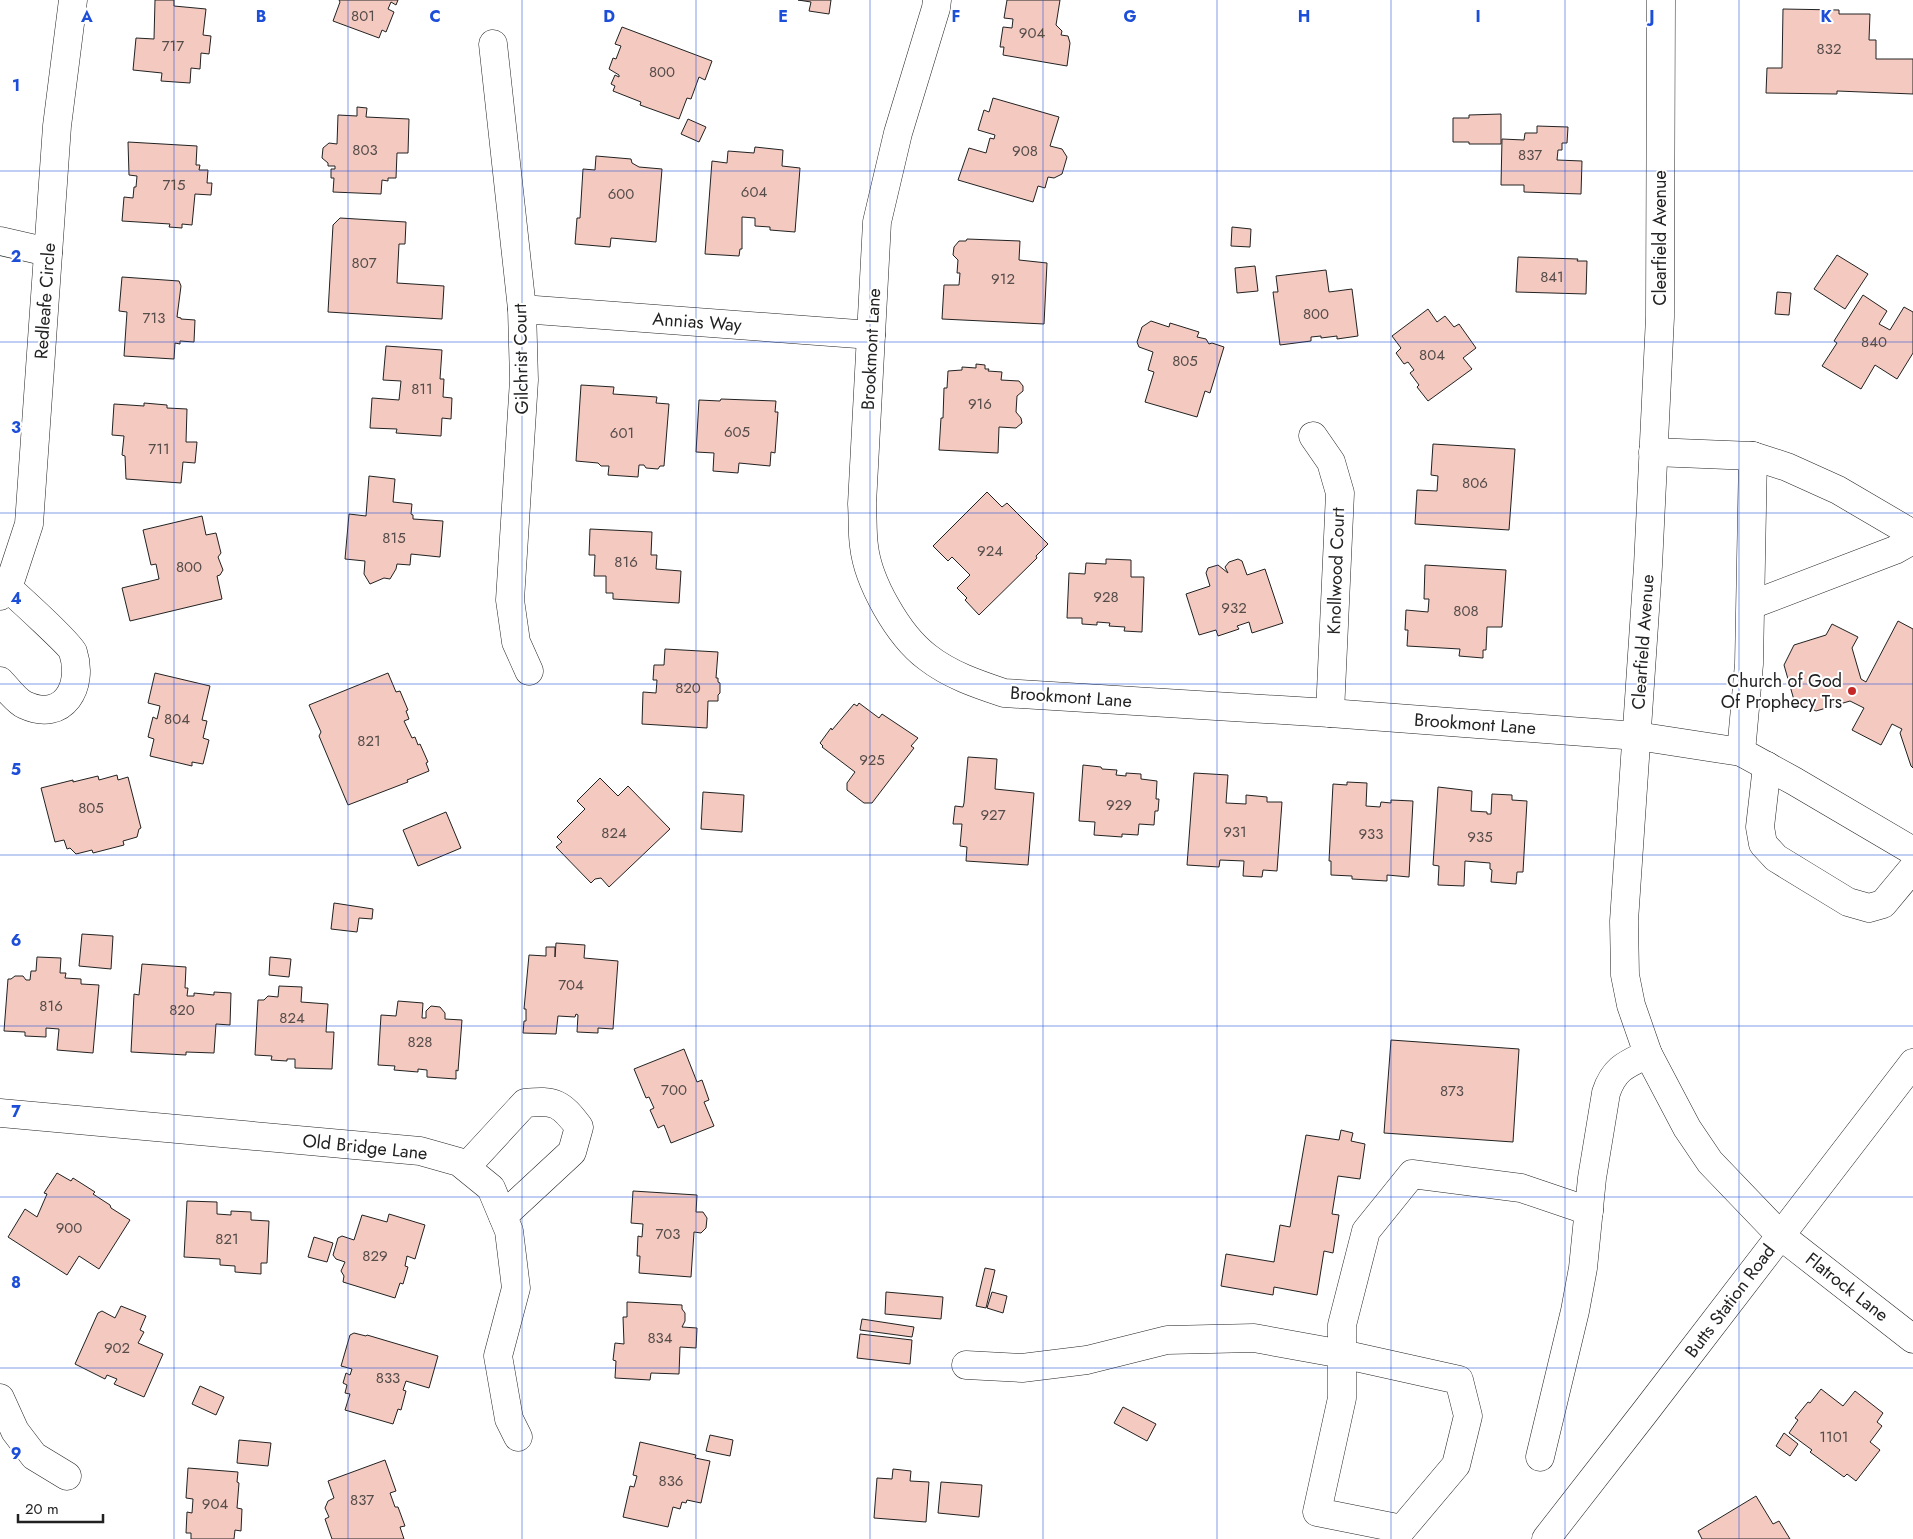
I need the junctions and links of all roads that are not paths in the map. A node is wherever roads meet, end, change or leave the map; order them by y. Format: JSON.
{"nodes":[{"id":1,"x":73,"y":0,"type":"edge"},
{"id":2,"x":937,"y":0,"type":"edge"},
{"id":3,"x":1661,"y":0,"type":"edge"},
{"id":4,"x":493,"y":44,"type":"dead end"},
{"id":5,"x":0,"y":240,"type":"edge"},
{"id":6,"x":48,"y":252,"type":"junction"},
{"id":7,"x":522,"y":308,"type":"junction"},
{"id":8,"x":871,"y":335,"type":"junction"},
{"id":9,"x":1313,"y":436,"type":"dead end"},
{"id":10,"x":1653,"y":452,"type":"junction"},
{"id":11,"x":1753,"y":456,"type":"junction"},
{"id":12,"x":1913,"y":534,"type":"edge"},
{"id":13,"x":1913,"y":540,"type":"edge"},
{"id":14,"x":4,"y":592,"type":"edge"},
{"id":15,"x":1751,"y":605,"type":"junction"},
{"id":16,"x":529,"y":671,"type":"dead end"},
{"id":17,"x":0,"y":681,"type":"edge"},
{"id":18,"x":1330,"y":713,"type":"junction"},
{"id":19,"x":1637,"y":736,"type":"junction"},
{"id":20,"x":1741,"y":752,"type":"junction"},
{"id":21,"x":1767,"y":766,"type":"junction"},
{"id":22,"x":1913,"y":851,"type":"edge"},
{"id":23,"x":1913,"y":868,"type":"edge"},
{"id":24,"x":1648,"y":1054,"type":"junction"},
{"id":25,"x":1913,"y":1063,"type":"edge"},
{"id":26,"x":0,"y":1113,"type":"edge"},
{"id":27,"x":466,"y":1167,"type":"junction"},
{"id":28,"x":1589,"y":1212,"type":"junction"},
{"id":29,"x":503,"y":1216,"type":"junction"},
{"id":30,"x":1781,"y":1236,"type":"junction"},
{"id":31,"x":1913,"y":1339,"type":"edge"},
{"id":32,"x":1342,"y":1354,"type":"junction"},
{"id":33,"x":966,"y":1365,"type":"dead end"},
{"id":34,"x":0,"y":1398,"type":"edge"},
{"id":35,"x":518,"y":1437,"type":"dead end"},
{"id":36,"x":1540,"y":1457,"type":"dead end"},
{"id":37,"x":67,"y":1476,"type":"dead end"},
{"id":38,"x":1546,"y":1539,"type":"edge"}],
"edges":[{"from":1,"to":6,"type":"street","name":"Redleafe Circle"},
{"from":2,"to":8,"type":"street","name":"Brookmont Lane"},
{"from":3,"to":10,"type":"street","name":"Clearfield Avenue"},
{"from":4,"to":7,"type":"street","name":"Gilchrist Court"},
{"from":5,"to":6,"type":"street"},
{"from":6,"to":14,"type":"street","name":"Redleafe Circle"},
{"from":7,"to":8,"type":"street","name":"Annias Way"},
{"from":7,"to":16,"type":"street","name":"Gilchrist Court"},
{"from":8,"to":18,"type":"street","name":"Brookmont Lane"},
{"from":9,"to":18,"type":"street","name":"Knollwood Court"},
{"from":10,"to":11,"type":"street"},
{"from":10,"to":19,"type":"street","name":"Clearfield Avenue"},
{"from":11,"to":12,"type":"street"},
{"from":11,"to":15,"type":"street"},
{"from":13,"to":15,"type":"street"},
{"from":14,"to":17,"type":"street"},
{"from":15,"to":20,"type":"street"},
{"from":18,"to":19,"type":"street","name":"Brookmont Lane"},
{"from":19,"to":20,"type":"street","name":"Brookmont Lane"},
{"from":19,"to":24,"type":"street","name":"Clearfield Avenue"},
{"from":20,"to":21,"type":"street","name":"Brookmont Lane"},
{"from":21,"to":22,"type":"street","name":"Brookmont Lane"},
{"from":21,"to":23,"type":"street"},
{"from":24,"to":28,"type":"street"},
{"from":24,"to":30,"type":"street","name":"Clearfield Avenue"},
{"from":25,"to":30,"type":"street","name":"Butts Station Road"},
{"from":26,"to":27,"type":"street","name":"Old Bridge Lane"},
{"from":27,"to":29,"type":"street","name":"Old Bridge Lane"},
{"from":27,"to":29,"type":"street"},
{"from":28,"to":32,"type":"street"},
{"from":28,"to":36,"type":"street"},
{"from":29,"to":35,"type":"street","name":"Old Bridge Lane"},
{"from":30,"to":31,"type":"street","name":"Flatrock Lane"},
{"from":30,"to":38,"type":"street","name":"Butts Station Road"},
{"from":32,"to":32,"type":"street"},
{"from":32,"to":33,"type":"street"},
{"from":34,"to":37,"type":"street"}]}
